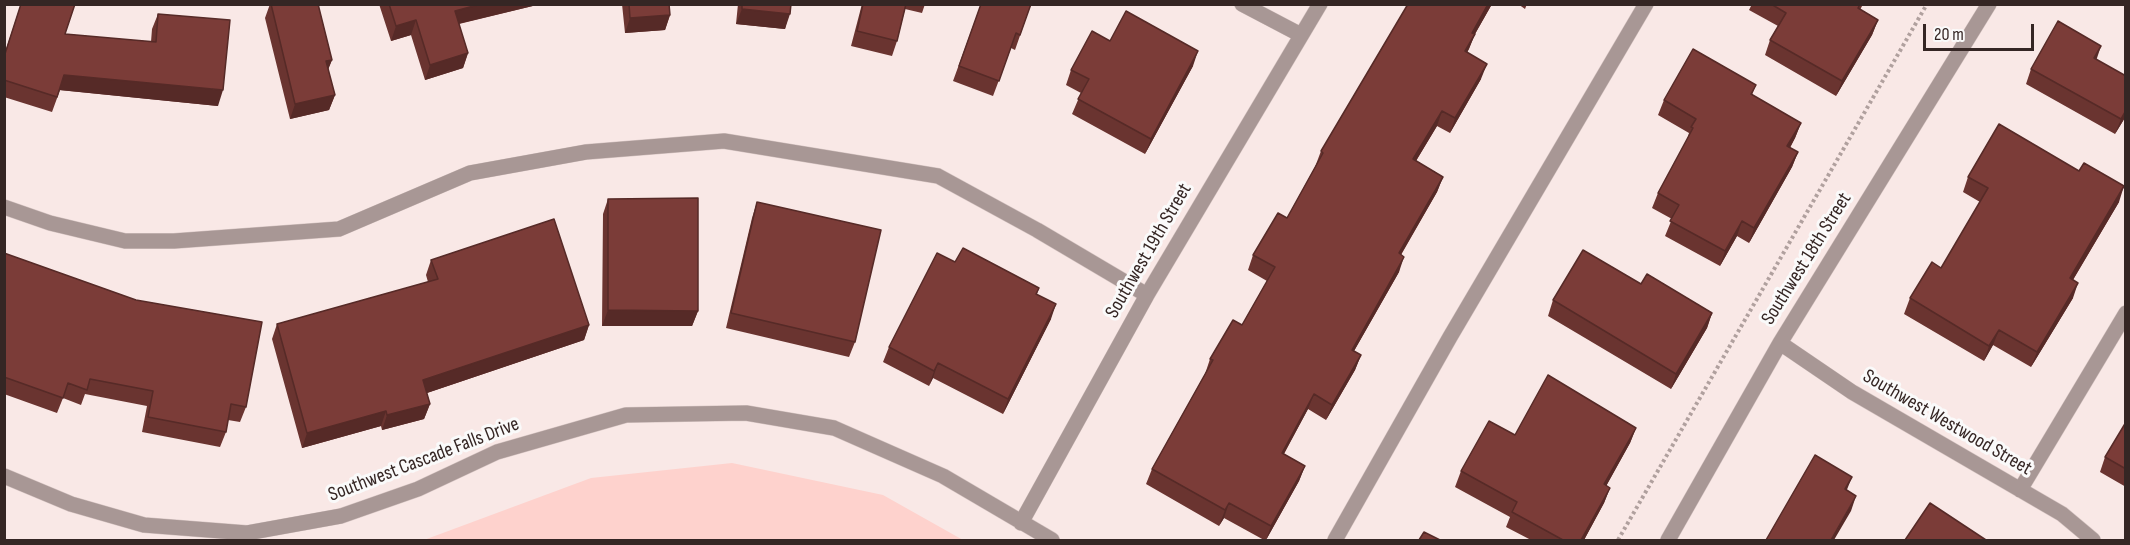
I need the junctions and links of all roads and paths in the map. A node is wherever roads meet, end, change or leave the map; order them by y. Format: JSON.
{"nodes":[{"id":1,"x":1242,"y":4,"type":"edge"},
{"id":2,"x":1320,"y":4,"type":"edge"},
{"id":3,"x":1646,"y":4,"type":"edge"},
{"id":4,"x":1927,"y":4,"type":"edge"},
{"id":5,"x":1989,"y":4,"type":"edge"},
{"id":6,"x":1301,"y":35,"type":"junction"},
{"id":7,"x":4,"y":207,"type":"edge"},
{"id":8,"x":1147,"y":295,"type":"junction"},
{"id":9,"x":2126,"y":314,"type":"edge"},
{"id":10,"x":1780,"y":342,"type":"junction"},
{"id":11,"x":4,"y":476,"type":"edge"},
{"id":12,"x":2020,"y":490,"type":"junction"},
{"id":13,"x":1021,"y":523,"type":"junction"},
{"id":14,"x":1052,"y":540,"type":"edge"},
{"id":15,"x":1335,"y":540,"type":"edge"},
{"id":16,"x":1618,"y":540,"type":"edge"},
{"id":17,"x":1668,"y":540,"type":"edge"},
{"id":18,"x":2093,"y":540,"type":"edge"}],
"edges":[{"from":1,"to":6,"type":"street"},
{"from":2,"to":6,"type":"street","name":"Southwest 19th Street"},
{"from":3,"to":15,"type":"street"},
{"from":4,"to":16,"type":"path"},
{"from":5,"to":10,"type":"street","name":"Southwest 18th Street"},
{"from":6,"to":8,"type":"street","name":"Southwest 19th Street"},
{"from":7,"to":8,"type":"street"},
{"from":8,"to":13,"type":"street","name":"Southwest 19th Street"},
{"from":9,"to":12,"type":"street"},
{"from":10,"to":12,"type":"street","name":"Southwest Westwood Street"},
{"from":10,"to":17,"type":"street","name":"Southwest 18th Street"},
{"from":11,"to":13,"type":"street","name":"Southwest Cascade Falls Drive"},
{"from":12,"to":18,"type":"street","name":"Southwest Westwood Street"},
{"from":13,"to":14,"type":"street","name":"Southwest Cascade Falls Drive"}]}
